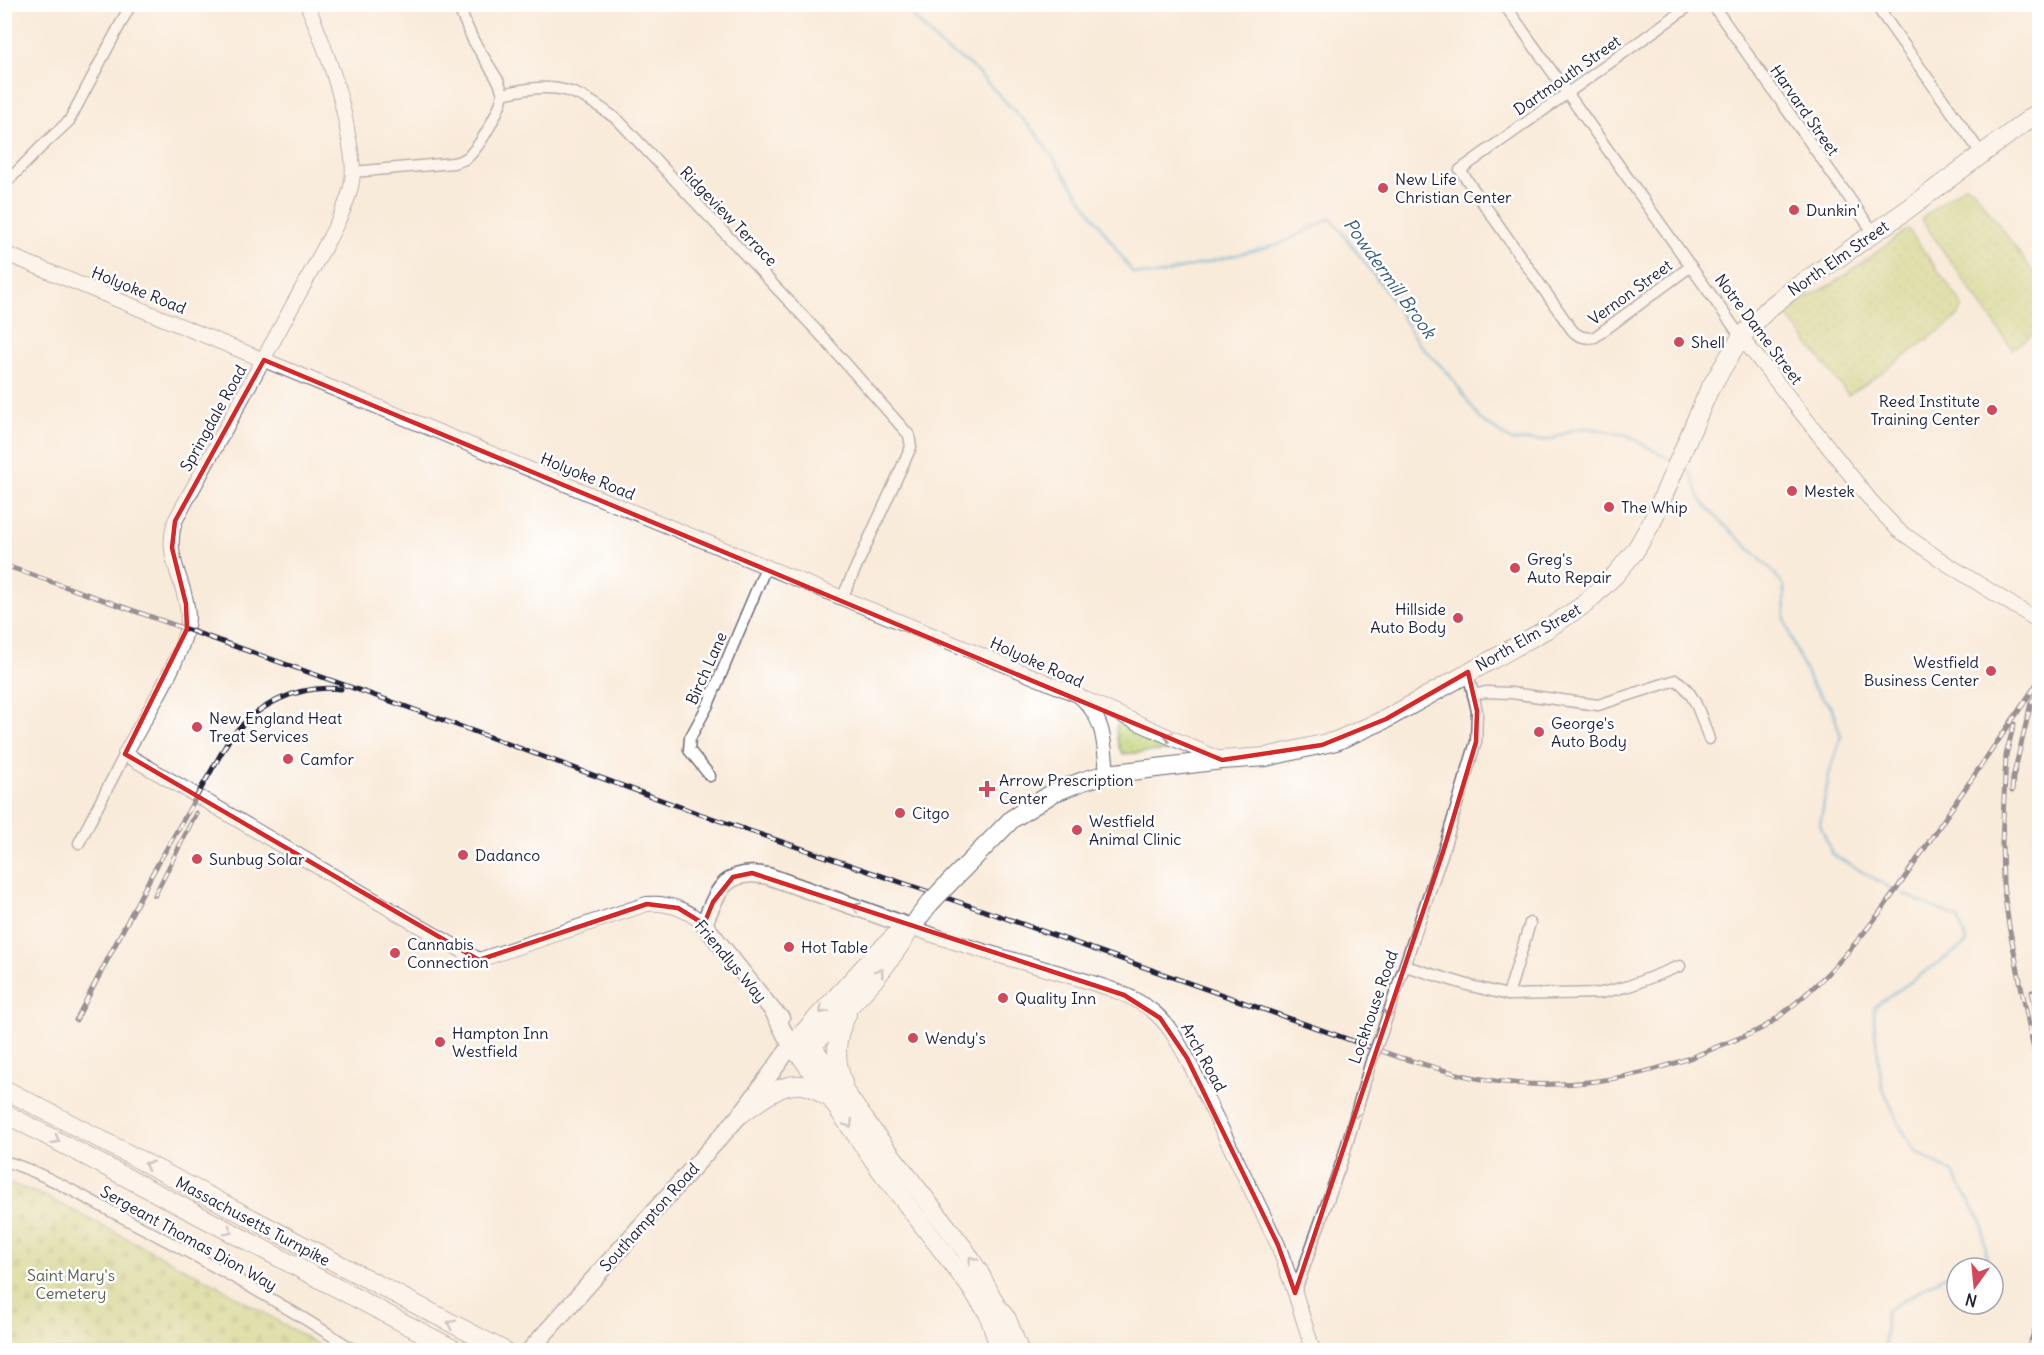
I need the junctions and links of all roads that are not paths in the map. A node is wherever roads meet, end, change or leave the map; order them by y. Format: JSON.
{"nodes":[{"id":1,"x":131,"y":4,"type":"edge"},
{"id":2,"x":308,"y":4,"type":"edge"},
{"id":3,"x":457,"y":4,"type":"edge"},
{"id":4,"x":1692,"y":4,"type":"edge"},
{"id":5,"x":1712,"y":4,"type":"edge"},
{"id":6,"x":1875,"y":4,"type":"edge"},
{"id":7,"x":2037,"y":4,"type":"edge"},
{"id":8,"x":1509,"y":6,"type":"edge"},
{"id":9,"x":2040,"y":8,"type":"edge"},
{"id":10,"x":1568,"y":93,"type":"junction"},
{"id":11,"x":503,"y":94,"type":"junction"},
{"id":12,"x":2040,"y":111,"type":"edge"},
{"id":13,"x":1981,"y":153,"type":"junction"},
{"id":14,"x":352,"y":172,"type":"junction"},
{"id":15,"x":4,"y":184,"type":"edge"},
{"id":16,"x":1874,"y":233,"type":"junction"},
{"id":17,"x":4,"y":253,"type":"edge"},
{"id":18,"x":1691,"y":266,"type":"junction"},
{"id":19,"x":1741,"y":337,"type":"junction"},
{"id":20,"x":1584,"y":338,"type":"joint"},
{"id":21,"x":264,"y":360,"type":"junction"},
{"id":22,"x":766,"y":567,"type":"junction"},
{"id":23,"x":842,"y":598,"type":"junction"},
{"id":24,"x":2040,"y":622,"type":"edge"},
{"id":25,"x":1468,"y":672,"type":"junction"},
{"id":26,"x":1078,"y":695,"type":"junction"},
{"id":27,"x":1473,"y":695,"type":"junction"},
{"id":28,"x":1709,"y":739,"type":"dead end"},
{"id":29,"x":125,"y":754,"type":"junction"},
{"id":30,"x":1222,"y":760,"type":"junction"},
{"id":31,"x":1107,"y":774,"type":"junction"},
{"id":32,"x":710,"y":776,"type":"dead end"},
{"id":33,"x":79,"y":843,"type":"dead end"},
{"id":34,"x":949,"y":883,"type":"joint"},
{"id":35,"x":1530,"y":922,"type":"dead end"},
{"id":36,"x":704,"y":924,"type":"junction"},
{"id":37,"x":911,"y":927,"type":"junction"},
{"id":38,"x":1405,"y":966,"type":"junction"},
{"id":39,"x":1680,"y":966,"type":"dead end"},
{"id":40,"x":1508,"y":995,"type":"junction"},
{"id":41,"x":853,"y":1002,"type":"junction"},
{"id":42,"x":802,"y":1046,"type":"junction"},
{"id":43,"x":4,"y":1089,"type":"edge"},
{"id":44,"x":835,"y":1104,"type":"junction"},
{"id":45,"x":854,"y":1106,"type":"junction"},
{"id":46,"x":4,"y":1113,"type":"edge"},
{"id":47,"x":741,"y":1114,"type":"junction"},
{"id":48,"x":4,"y":1161,"type":"edge"},
{"id":49,"x":308,"y":1273,"type":"junction"},
{"id":50,"x":1296,"y":1293,"type":"junction"},
{"id":51,"x":992,"y":1310,"type":"junction"},
{"id":52,"x":354,"y":1350,"type":"edge"},
{"id":53,"x":437,"y":1350,"type":"edge"},
{"id":54,"x":455,"y":1350,"type":"edge"},
{"id":55,"x":503,"y":1350,"type":"edge"},
{"id":56,"x":530,"y":1350,"type":"edge"},
{"id":57,"x":994,"y":1350,"type":"edge"},
{"id":58,"x":1000,"y":1350,"type":"edge"},
{"id":59,"x":1007,"y":1350,"type":"edge"},
{"id":60,"x":1019,"y":1350,"type":"edge"},
{"id":61,"x":1312,"y":1350,"type":"edge"}],
"edges":[{"from":1,"to":15,"type":"street"},
{"from":2,"to":14,"type":"street","name":"Springdale Road"},
{"from":3,"to":11,"type":"street"},
{"from":4,"to":10,"type":"street","name":"Dartmouth Street"},
{"from":5,"to":16,"type":"street","name":"Harvard Street"},
{"from":6,"to":13,"type":"street"},
{"from":7,"to":9,"type":"street"},
{"from":8,"to":10,"type":"street","name":"Notre Dame Street"},
{"from":10,"to":18,"type":"street","name":"Notre Dame Street"},
{"from":10,"to":20,"type":"street","name":"Dartmouth Street"},
{"from":11,"to":14,"type":"street"},
{"from":11,"to":23,"type":"street","name":"Ridgeview Terrace"},
{"from":12,"to":13,"type":"highway","name":"North Elm Street"},
{"from":13,"to":16,"type":"highway","name":"North Elm Street"},
{"from":14,"to":21,"type":"street","name":"Springdale Road"},
{"from":16,"to":19,"type":"highway","name":"North Elm Street"},
{"from":17,"to":21,"type":"street","name":"Holyoke Road"},
{"from":18,"to":19,"type":"street","name":"Notre Dame Street"},
{"from":18,"to":20,"type":"street","name":"Vernon Street"},
{"from":19,"to":24,"type":"street","name":"Notre Dame Street"},
{"from":19,"to":25,"type":"highway","name":"North Elm Street"},
{"from":21,"to":22,"type":"street","name":"Holyoke Road"},
{"from":21,"to":29,"type":"street","name":"Springdale Road"},
{"from":22,"to":23,"type":"street","name":"Holyoke Road"},
{"from":22,"to":32,"type":"street","name":"Birch Lane"},
{"from":23,"to":26,"type":"street","name":"Holyoke Road"},
{"from":25,"to":27,"type":"street","name":"Lockhouse Road"},
{"from":25,"to":30,"type":"highway","name":"North Elm Street"},
{"from":30,"to":26,"type":"street","one_way":true},
{"from":26,"to":31,"type":"street","name":"Holyoke Road"},
{"from":27,"to":28,"type":"street"},
{"from":27,"to":38,"type":"street","name":"Lockhouse Road"},
{"from":29,"to":33,"type":"street","name":"Springdale Road"},
{"from":29,"to":36,"type":"street","name":"Friendlys Way"},
{"from":30,"to":31,"type":"highway","name":"North Elm Street"},
{"from":31,"to":34,"type":"highway","name":"North Elm Street"},
{"from":34,"to":37,"type":"highway","name":"Southampton Road","bridge":true},
{"from":35,"to":40,"type":"street"},
{"from":37,"to":36,"type":"main road","one_way":true},
{"from":36,"to":42,"type":"main road","name":"Friendlys Way"},
{"from":41,"to":37,"type":"highway","name":"Southampton Road","one_way":true},
{"from":37,"to":42,"type":"highway","name":"Southampton Road","one_way":true},
{"from":37,"to":50,"type":"street","name":"Arch Road"},
{"from":38,"to":40,"type":"street"},
{"from":38,"to":50,"type":"street","name":"Lockhouse Road","one_way":true,"bridge":true},
{"from":39,"to":40,"type":"street"},
{"from":41,"to":42,"type":"highway","name":"Southampton Road"},
{"from":41,"to":45,"type":"highway"},
{"from":42,"to":44,"type":"highway"},
{"from":42,"to":45,"type":"highway"},
{"from":42,"to":47,"type":"main road","name":"Southampton Road"},
{"from":55,"to":43,"type":"highway","name":"Massachusetts Turnpike","one_way":true},
{"from":44,"to":47,"type":"highway"},
{"from":44,"to":51,"type":"highway","one_way":true},
{"from":51,"to":45,"type":"highway","one_way":true},
{"from":46,"to":49,"type":"highway","name":"Massachusetts Turnpike","one_way":true},
{"from":47,"to":56,"type":"main road","name":"Southampton Road"},
{"from":48,"to":52,"type":"street","name":"Sergeant Thomas Dion Way"},
{"from":49,"to":53,"type":"highway"},
{"from":49,"to":54,"type":"highway","name":"Massachusetts Turnpike"},
{"from":50,"to":61,"type":"street"},
{"from":51,"to":57,"type":"highway"},
{"from":51,"to":58,"type":"highway"},
{"from":51,"to":59,"type":"highway"},
{"from":51,"to":60,"type":"highway"}]}
